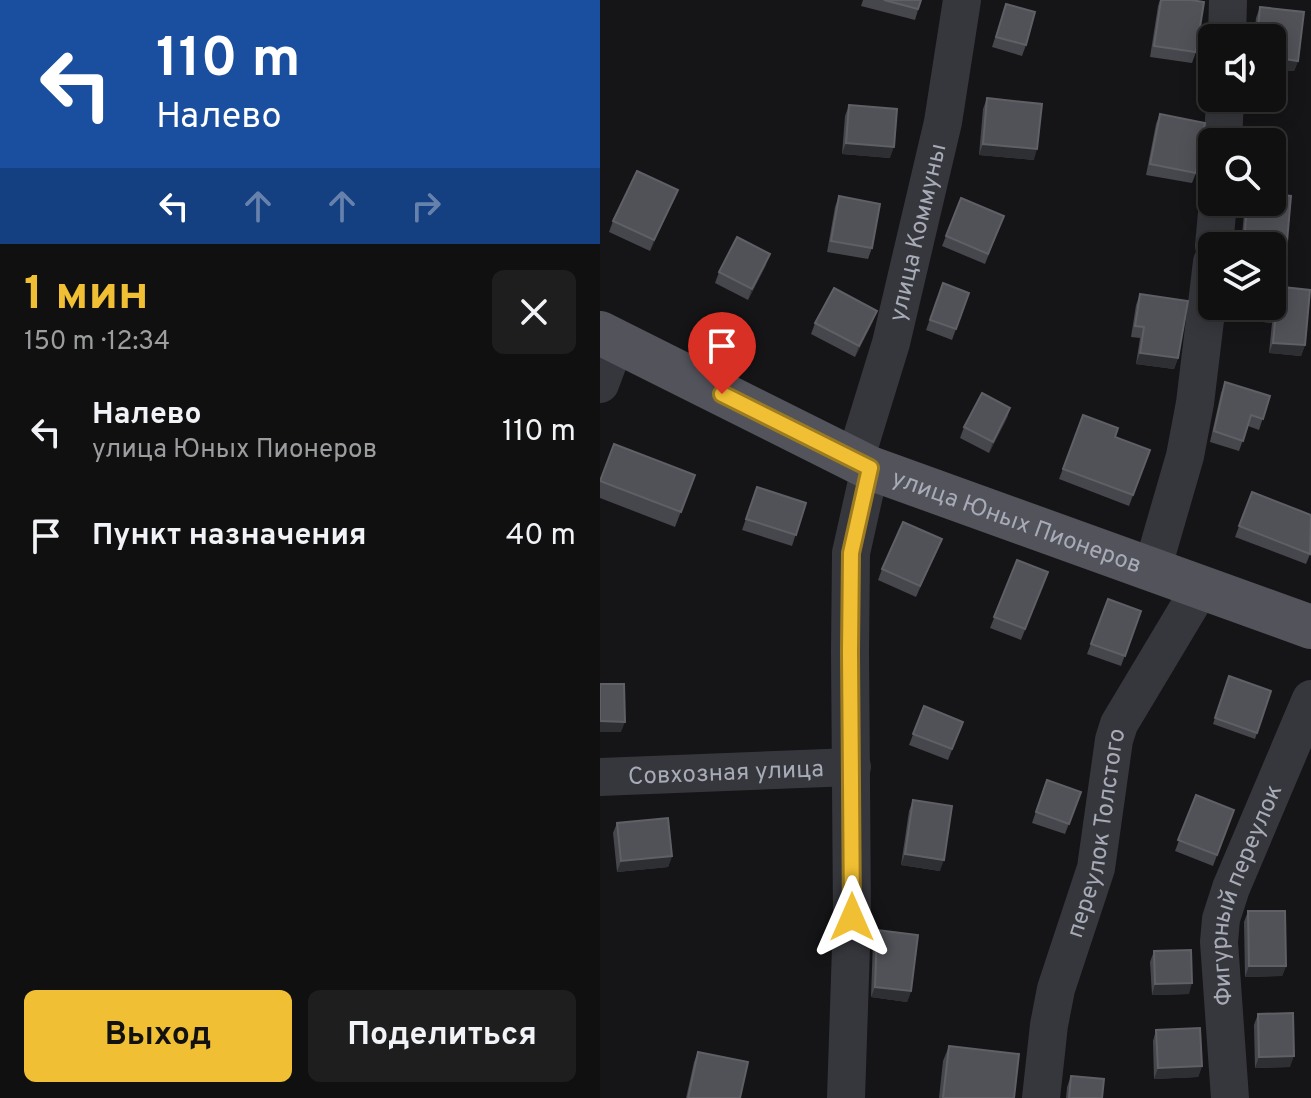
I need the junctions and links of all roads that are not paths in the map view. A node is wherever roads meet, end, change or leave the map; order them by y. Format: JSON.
{"nodes":[{"id":1,"x":962,"y":0,"type":"edge"},
{"id":2,"x":1228,"y":0,"type":"edge"},
{"id":3,"x":1227,"y":24,"type":"edge"},
{"id":4,"x":1205,"y":320,"type":"edge"},
{"id":5,"x":608,"y":337,"type":"edge"},
{"id":6,"x":600,"y":384,"type":"edge"},
{"id":7,"x":862,"y":464,"type":"junction"},
{"id":8,"x":1152,"y":570,"type":"junction"},
{"id":9,"x":1201,"y":587,"type":"junction"},
{"id":10,"x":1311,"y":627,"type":"edge"},
{"id":11,"x":1311,"y":699,"type":"edge"},
{"id":12,"x":852,"y":767,"type":"junction"},
{"id":13,"x":600,"y":777,"type":"edge"},
{"id":14,"x":846,"y":1098,"type":"edge"},
{"id":15,"x":1041,"y":1098,"type":"edge"},
{"id":16,"x":1230,"y":1098,"type":"edge"}],
"edges":[{"from":1,"to":7,"type":"street","name":"улица Коммуны"},
{"from":2,"to":3,"type":"street"},
{"from":4,"to":8,"type":"street"},
{"from":5,"to":6,"type":"street"},
{"from":5,"to":7,"type":"main road","name":"улица Юных Пионеров"},
{"from":7,"to":8,"type":"main road","name":"улица Юных Пионеров"},
{"from":7,"to":12,"type":"street","name":"улица Коммуны"},
{"from":8,"to":9,"type":"main road","name":"улица Юных Пионеров"},
{"from":9,"to":10,"type":"main road","name":"улица Юных Пионеров"},
{"from":9,"to":15,"type":"street","name":"переулок Толстого"},
{"from":11,"to":16,"type":"street","name":"Фигурный переулок"},
{"from":12,"to":13,"type":"street","name":"Совхозная улица"},
{"from":12,"to":14,"type":"street","name":"улица Коммуны"}]}
